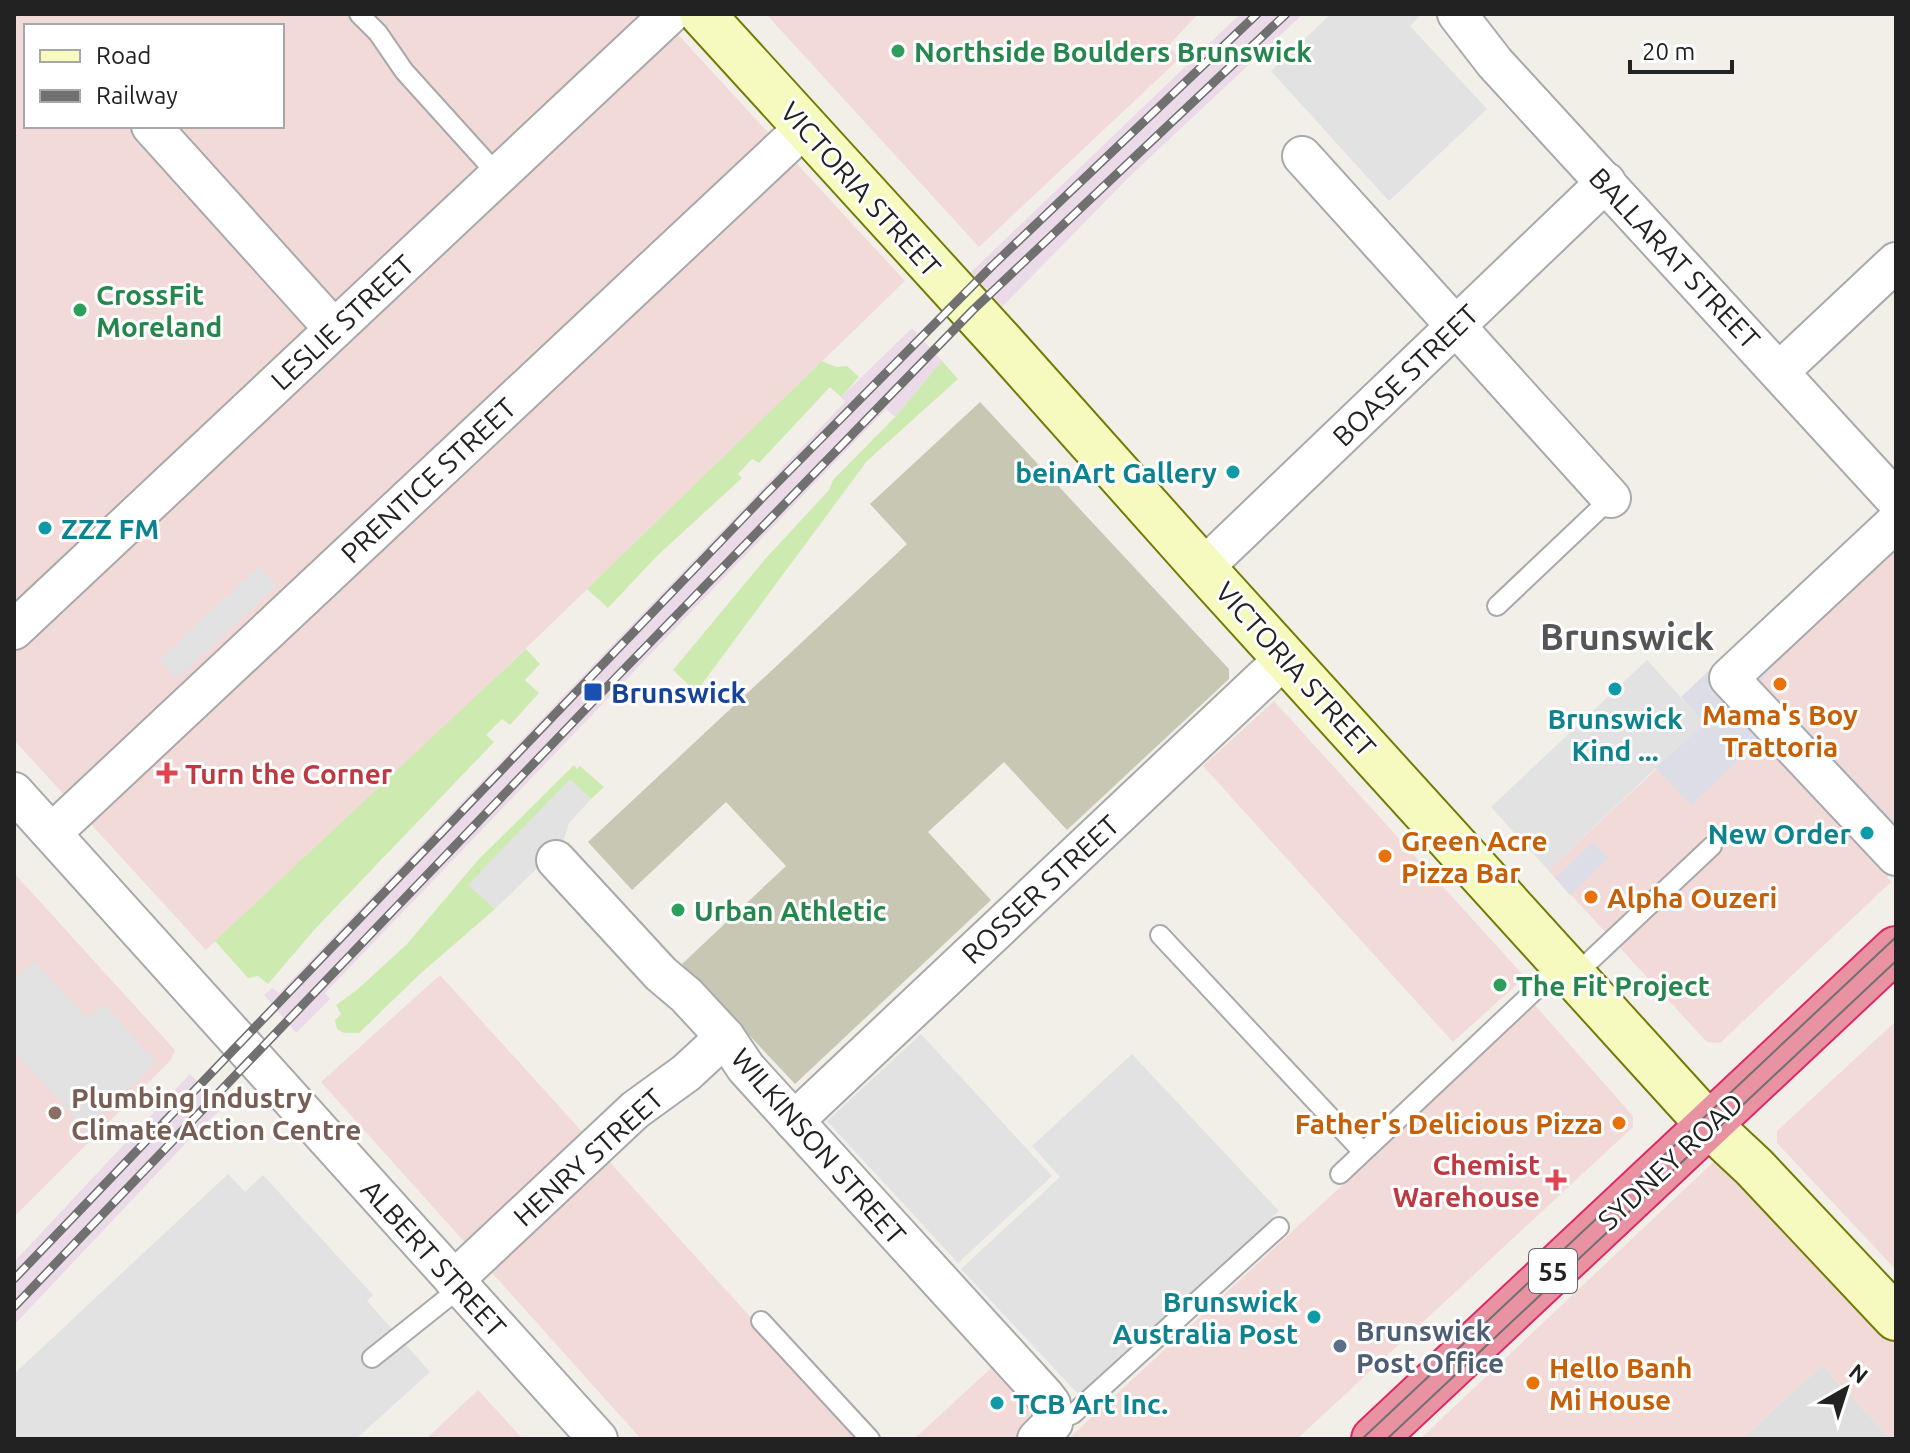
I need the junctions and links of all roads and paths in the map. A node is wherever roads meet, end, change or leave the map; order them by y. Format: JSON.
{"nodes":[{"id":1,"x":359,"y":14,"type":"edge"},
{"id":2,"x":670,"y":14,"type":"edge"},
{"id":3,"x":702,"y":14,"type":"edge"},
{"id":4,"x":1457,"y":14,"type":"edge"},
{"id":5,"x":805,"y":127,"type":"junction"},
{"id":6,"x":153,"y":128,"type":"edge"},
{"id":7,"x":1302,"y":156,"type":"dead end"},
{"id":8,"x":498,"y":175,"type":"junction"},
{"id":9,"x":1606,"y":182,"type":"junction"},
{"id":10,"x":1896,"y":262,"type":"edge"},
{"id":11,"x":1457,"y":326,"type":"junction"},
{"id":12,"x":334,"y":329,"type":"junction"},
{"id":13,"x":1780,"y":371,"type":"junction"},
{"id":14,"x":1611,"y":498,"type":"joint"},
{"id":15,"x":1896,"y":500,"type":"edge"},
{"id":16,"x":1896,"y":522,"type":"edge"},
{"id":17,"x":1203,"y":568,"type":"junction"},
{"id":18,"x":1497,"y":606,"type":"dead end"},
{"id":19,"x":14,"y":630,"type":"edge"},
{"id":20,"x":1285,"y":658,"type":"junction"},
{"id":21,"x":14,"y":792,"type":"edge"},
{"id":22,"x":52,"y":833,"type":"junction"},
{"id":23,"x":1712,"y":846,"type":"dead end"},
{"id":24,"x":1896,"y":856,"type":"edge"},
{"id":25,"x":556,"y":860,"type":"dead end"},
{"id":26,"x":1160,"y":935,"type":"dead end"},
{"id":27,"x":1896,"y":949,"type":"edge"},
{"id":28,"x":1570,"y":969,"type":"junction"},
{"id":29,"x":725,"y":1037,"type":"junction"},
{"id":30,"x":794,"y":1121,"type":"junction"},
{"id":31,"x":1709,"y":1125,"type":"junction"},
{"id":32,"x":1362,"y":1151,"type":"junction"},
{"id":33,"x":1340,"y":1174,"type":"dead end"},
{"id":34,"x":1279,"y":1227,"type":"dead end"},
{"id":35,"x":457,"y":1283,"type":"junction"},
{"id":36,"x":1896,"y":1318,"type":"edge"},
{"id":37,"x":761,"y":1321,"type":"dead end"},
{"id":38,"x":372,"y":1358,"type":"dead end"},
{"id":39,"x":1045,"y":1431,"type":"edge"},
{"id":40,"x":598,"y":1439,"type":"edge"},
{"id":41,"x":870,"y":1439,"type":"edge"},
{"id":42,"x":1374,"y":1439,"type":"edge"}],
"edges":[{"from":1,"to":8,"type":"lane"},
{"from":2,"to":8,"type":"street","name":"LESLIE STREET"},
{"from":3,"to":5,"type":"street","name":"VICTORIA STREET"},
{"from":4,"to":9,"type":"street","name":"BALLARAT STREET"},
{"from":5,"to":17,"type":"street","name":"VICTORIA STREET"},
{"from":5,"to":22,"type":"street","name":"PRENTICE STREET"},
{"from":6,"to":12,"type":"street"},
{"from":7,"to":11,"type":"street"},
{"from":8,"to":12,"type":"street","name":"LESLIE STREET"},
{"from":9,"to":11,"type":"street","name":"BOASE STREET"},
{"from":9,"to":13,"type":"street","name":"BALLARAT STREET"},
{"from":10,"to":13,"type":"street"},
{"from":11,"to":14,"type":"street"},
{"from":11,"to":17,"type":"street","name":"BOASE STREET"},
{"from":12,"to":19,"type":"street","name":"LESLIE STREET"},
{"from":13,"to":15,"type":"street","name":"BALLARAT STREET"},
{"from":14,"to":18,"type":"lane"},
{"from":16,"to":24,"type":"street"},
{"from":17,"to":20,"type":"street","name":"VICTORIA STREET"},
{"from":20,"to":28,"type":"street","name":"VICTORIA STREET"},
{"from":20,"to":30,"type":"street","name":"ROSSER STREET"},
{"from":21,"to":22,"type":"street","name":"ALBERT STREET"},
{"from":22,"to":35,"type":"street","name":"ALBERT STREET"},
{"from":23,"to":28,"type":"lane"},
{"from":25,"to":29,"type":"street","name":"WILKINSON STREET"},
{"from":26,"to":32,"type":"lane"},
{"from":27,"to":31,"type":"highway","name":"SYDNEY ROAD","number":"55"},
{"from":28,"to":31,"type":"street","name":"VICTORIA STREET"},
{"from":28,"to":32,"type":"lane"},
{"from":29,"to":30,"type":"street","name":"WILKINSON STREET"},
{"from":29,"to":35,"type":"street","name":"HENRY STREET"},
{"from":30,"to":39,"type":"street","name":"WILKINSON STREET"},
{"from":31,"to":36,"type":"street","name":"VICTORIA STREET"},
{"from":31,"to":42,"type":"highway","name":"SYDNEY ROAD","number":"55"},
{"from":32,"to":33,"type":"lane"},
{"from":34,"to":39,"type":"lane"},
{"from":35,"to":38,"type":"lane"},
{"from":35,"to":40,"type":"street","name":"ALBERT STREET"},
{"from":37,"to":41,"type":"lane"}]}
